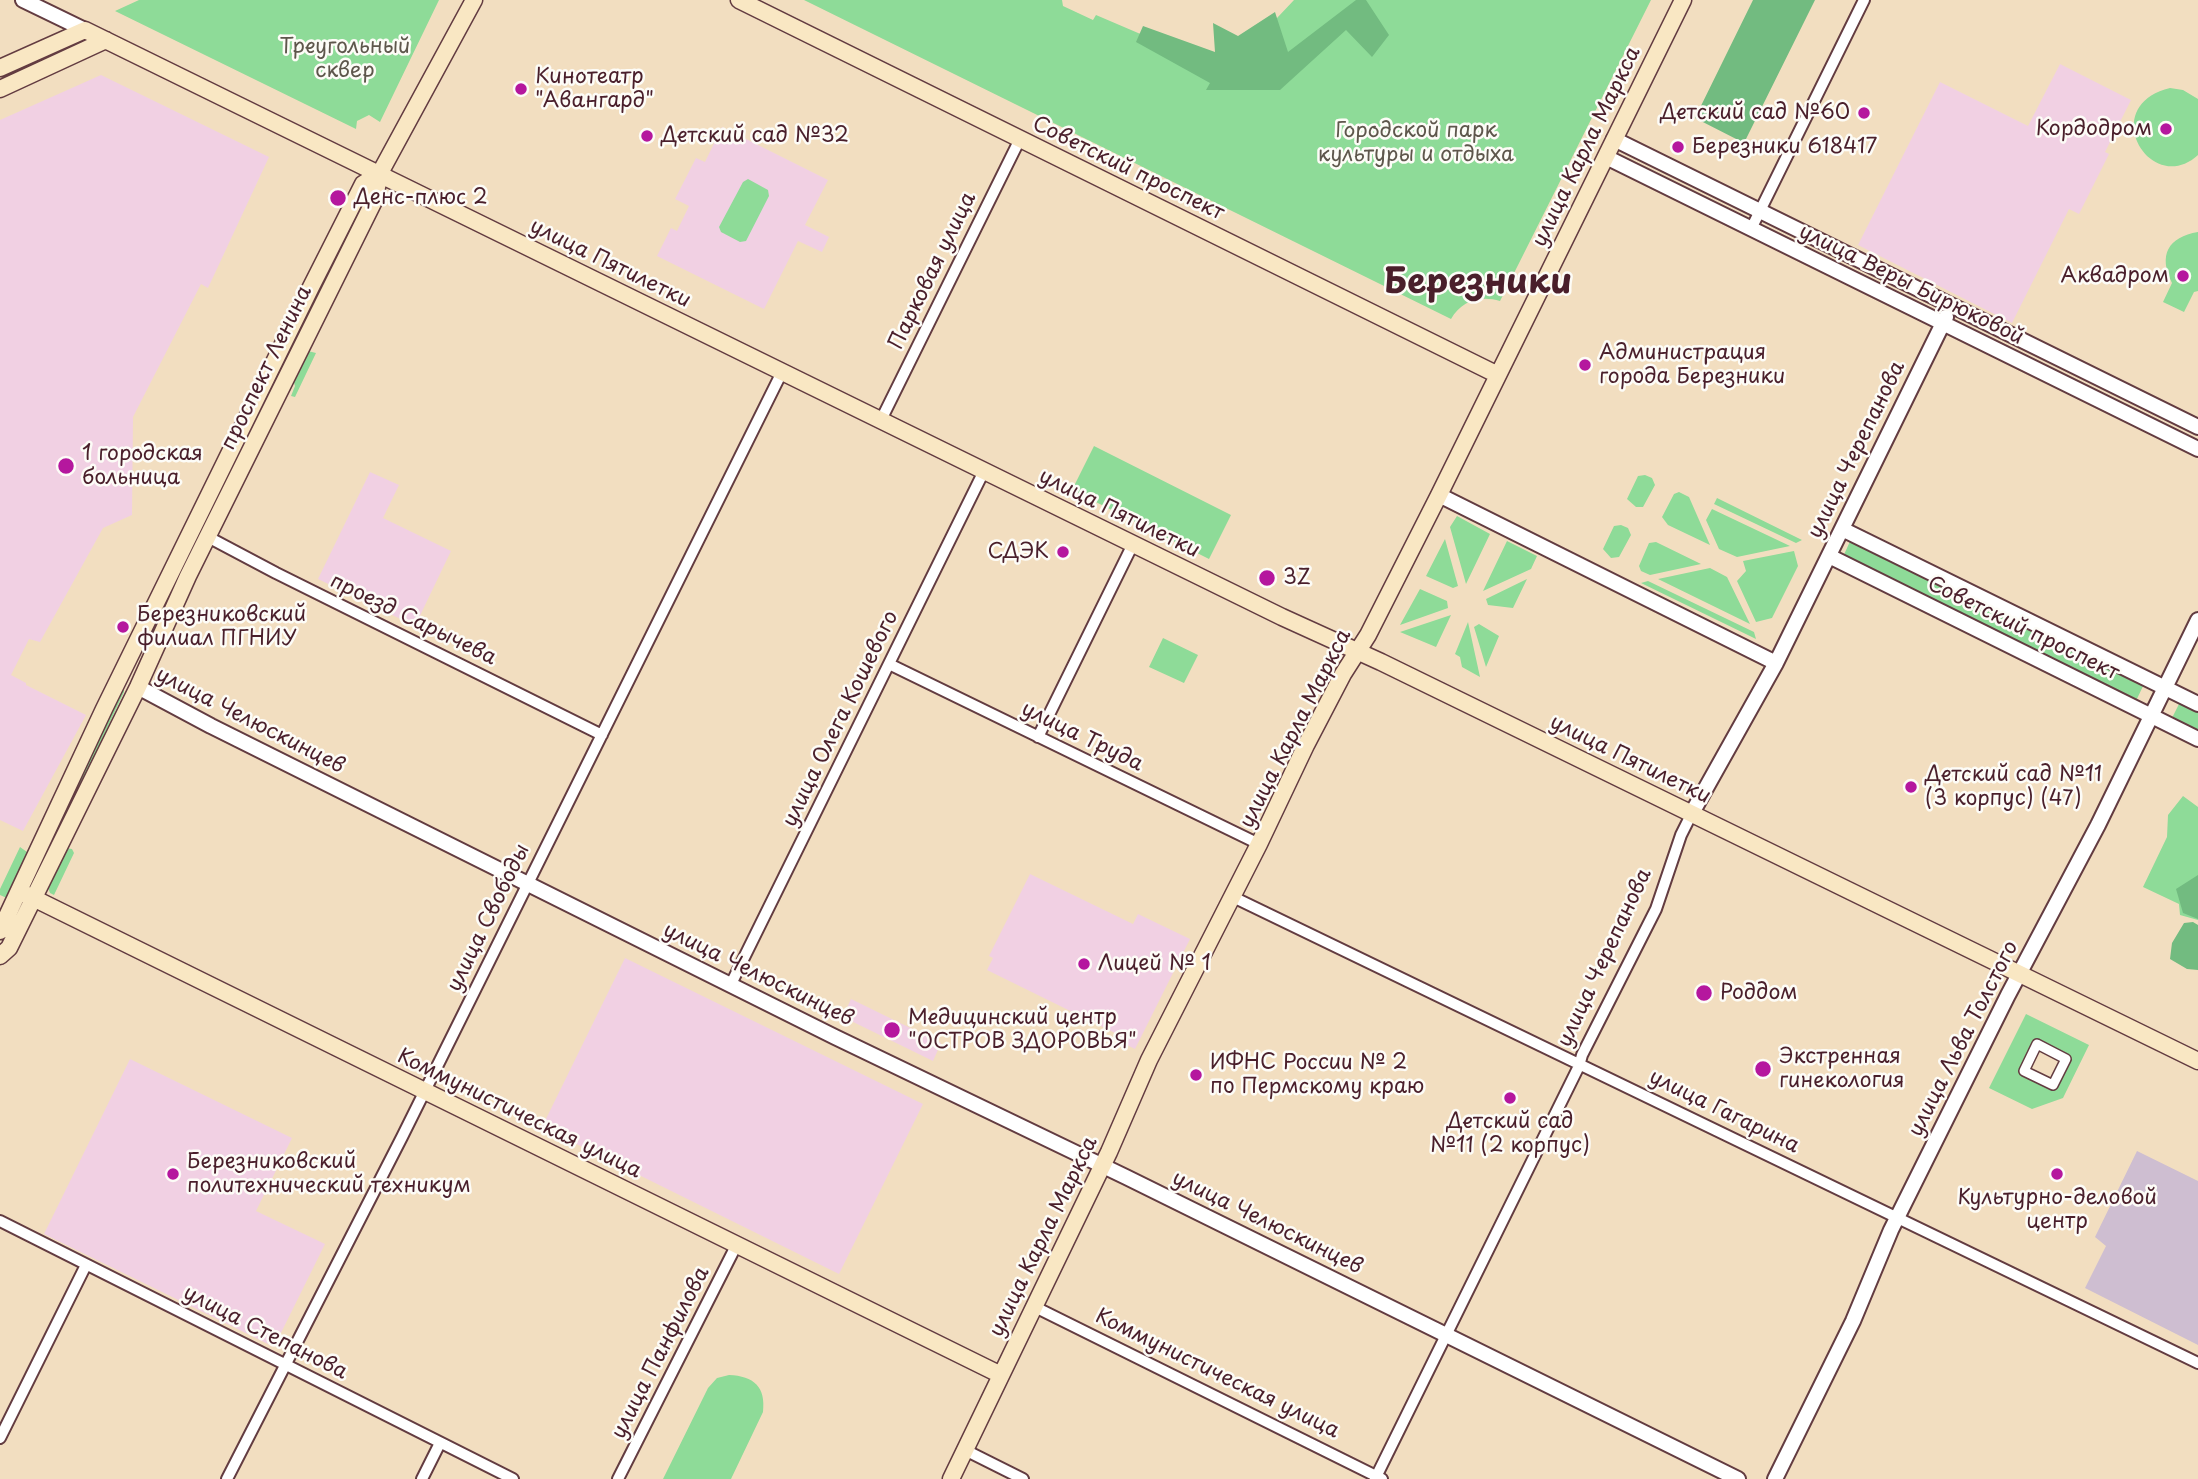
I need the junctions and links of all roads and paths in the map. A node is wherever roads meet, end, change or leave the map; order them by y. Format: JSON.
{"nodes":[{"id":1,"x":23,"y":0,"type":"edge"},
{"id":2,"x":474,"y":0,"type":"edge"},
{"id":3,"x":739,"y":0,"type":"edge"},
{"id":4,"x":1683,"y":0,"type":"edge"},
{"id":5,"x":1864,"y":0,"type":"edge"},
{"id":6,"x":85,"y":30,"type":"junction"},
{"id":7,"x":106,"y":40,"type":"junction"},
{"id":8,"x":0,"y":68,"type":"edge"},
{"id":9,"x":0,"y":89,"type":"edge"},
{"id":10,"x":1020,"y":139,"type":"junction"},
{"id":11,"x":1615,"y":139,"type":"junction"},
{"id":12,"x":1606,"y":156,"type":"junction"},
{"id":13,"x":380,"y":173,"type":"junction"},
{"id":14,"x":1760,"y":211,"type":"junction"},
{"id":15,"x":1751,"y":229,"type":"junction"},
{"id":16,"x":1951,"y":306,"type":"junction"},
{"id":17,"x":1943,"y":324,"type":"junction"},
{"id":18,"x":2065,"y":363,"type":"junction"},
{"id":19,"x":782,"y":372,"type":"junction"},
{"id":20,"x":1498,"y":375,"type":"junction"},
{"id":21,"x":2057,"y":380,"type":"junction"},
{"id":22,"x":881,"y":420,"type":"junction"},
{"id":23,"x":2198,"y":427,"type":"edge"},
{"id":24,"x":2198,"y":449,"type":"edge"},
{"id":25,"x":985,"y":471,"type":"junction"},
{"id":26,"x":1439,"y":495,"type":"junction"},
{"id":27,"x":1842,"y":529,"type":"junction"},
{"id":28,"x":208,"y":537,"type":"junction"},
{"id":29,"x":1133,"y":544,"type":"junction"},
{"id":30,"x":1829,"y":556,"type":"junction"},
{"id":31,"x":2198,"y":620,"type":"edge"},
{"id":32,"x":1357,"y":652,"type":"junction"},
{"id":33,"x":1776,"y":663,"type":"junction"},
{"id":34,"x":889,"y":664,"type":"junction"},
{"id":35,"x":138,"y":687,"type":"junction"},
{"id":36,"x":2165,"y":688,"type":"junction"},
{"id":37,"x":2198,"y":704,"type":"edge"},
{"id":38,"x":2151,"y":716,"type":"junction"},
{"id":39,"x":601,"y":735,"type":"junction"},
{"id":40,"x":1038,"y":737,"type":"junction"},
{"id":41,"x":2198,"y":739,"type":"edge"},
{"id":42,"x":1692,"y":813,"type":"junction"},
{"id":43,"x":1259,"y":844,"type":"junction"},
{"id":44,"x":527,"y":884,"type":"junction"},
{"id":45,"x":26,"y":895,"type":"junction"},
{"id":46,"x":1233,"y":897,"type":"junction"},
{"id":47,"x":0,"y":931,"type":"edge"},
{"id":48,"x":0,"y":956,"type":"edge"},
{"id":49,"x":2019,"y":973,"type":"junction"},
{"id":50,"x":731,"y":984,"type":"junction"},
{"id":51,"x":2037,"y":1044,"type":"joint"},
{"id":52,"x":2198,"y":1061,"type":"edge"},
{"id":53,"x":1579,"y":1066,"type":"junction"},
{"id":54,"x":425,"y":1091,"type":"junction"},
{"id":55,"x":1100,"y":1166,"type":"junction"},
{"id":56,"x":1897,"y":1218,"type":"junction"},
{"id":57,"x":0,"y":1221,"type":"edge"},
{"id":58,"x":737,"y":1244,"type":"junction"},
{"id":59,"x":86,"y":1265,"type":"junction"},
{"id":60,"x":1033,"y":1307,"type":"junction"},
{"id":61,"x":1446,"y":1335,"type":"junction"},
{"id":62,"x":285,"y":1363,"type":"junction"},
{"id":63,"x":2198,"y":1363,"type":"edge"},
{"id":64,"x":1001,"y":1375,"type":"junction"},
{"id":65,"x":0,"y":1438,"type":"edge"},
{"id":66,"x":440,"y":1443,"type":"junction"},
{"id":67,"x":965,"y":1450,"type":"junction"},
{"id":68,"x":1378,"y":1478,"type":"edge"},
{"id":69,"x":227,"y":1479,"type":"edge"},
{"id":70,"x":422,"y":1479,"type":"edge"},
{"id":71,"x":513,"y":1479,"type":"edge"},
{"id":72,"x":618,"y":1479,"type":"edge"},
{"id":73,"x":951,"y":1479,"type":"edge"},
{"id":74,"x":1023,"y":1479,"type":"edge"},
{"id":75,"x":1738,"y":1479,"type":"edge"},
{"id":76,"x":1775,"y":1479,"type":"edge"}],
"edges":[{"from":1,"to":6,"type":"street","name":"улица Пятилетки"},
{"from":2,"to":13,"type":"main road","name":"проспект Ленина"},
{"from":3,"to":10,"type":"main road","name":"Советский проспект"},
{"from":4,"to":11,"type":"main road","name":"улица Карла Маркса"},
{"from":5,"to":14,"type":"street"},
{"from":6,"to":7,"type":"main road","name":"улица Пятилетки"},
{"from":6,"to":8,"type":"main road"},
{"from":7,"to":9,"type":"main road"},
{"from":7,"to":13,"type":"main road","name":"улица Пятилетки"},
{"from":10,"to":20,"type":"main road","name":"Советский проспект"},
{"from":10,"to":22,"type":"street","name":"Парковая улица"},
{"from":11,"to":12,"type":"main road","name":"улица Карла Маркса"},
{"from":11,"to":14,"type":"street","name":"улица Веры Бирюковой"},
{"from":12,"to":15,"type":"street","name":"улица Веры Бирюковой"},
{"from":12,"to":20,"type":"main road","name":"улица Карла Маркса"},
{"from":13,"to":19,"type":"main road","name":"улица Пятилетки"},
{"from":13,"to":28,"type":"main road","name":"проспект Ленина"},
{"from":13,"to":45,"type":"main road","name":"проспект Ленина"},
{"from":14,"to":15,"type":"street"},
{"from":14,"to":16,"type":"street","name":"улица Веры Бирюковой"},
{"from":15,"to":17,"type":"street","name":"улица Веры Бирюковой"},
{"from":16,"to":17,"type":"street","name":"улица Черепанова"},
{"from":16,"to":18,"type":"street","name":"улица Веры Бирюковой"},
{"from":17,"to":21,"type":"street","name":"улица Веры Бирюковой"},
{"from":17,"to":27,"type":"street","name":"улица Черепанова"},
{"from":18,"to":21,"type":"street"},
{"from":18,"to":23,"type":"street","name":"улица Веры Бирюковой"},
{"from":19,"to":22,"type":"main road","name":"улица Пятилетки"},
{"from":19,"to":39,"type":"street","name":"улица Свободы"},
{"from":20,"to":26,"type":"main road","name":"улица Карла Маркса"},
{"from":21,"to":24,"type":"street","name":"улица Веры Бирюковой"},
{"from":22,"to":25,"type":"main road","name":"улица Пятилетки"},
{"from":25,"to":29,"type":"main road","name":"улица Пятилетки"},
{"from":25,"to":34,"type":"street","name":"улица Олега Кошевого"},
{"from":26,"to":32,"type":"main road","name":"улица Карла Маркса"},
{"from":26,"to":33,"type":"street"},
{"from":27,"to":30,"type":"street","name":"улица Черепанова"},
{"from":27,"to":36,"type":"street","name":"Советский проспект"},
{"from":28,"to":35,"type":"main road","name":"проспект Ленина"},
{"from":28,"to":39,"type":"street","name":"проезд Сарычева"},
{"from":29,"to":32,"type":"main road","name":"улица Пятилетки"},
{"from":29,"to":40,"type":"street"},
{"from":30,"to":33,"type":"street","name":"улица Черепанова"},
{"from":30,"to":38,"type":"street","name":"Советский проспект"},
{"from":31,"to":36,"type":"street","name":"улица Льва Толстого"},
{"from":32,"to":42,"type":"main road","name":"улица Пятилетки"},
{"from":32,"to":43,"type":"main road","name":"улица Карла Маркса"},
{"from":33,"to":42,"type":"street","name":"улица Черепанова"},
{"from":34,"to":40,"type":"street","name":"улица Труда"},
{"from":34,"to":50,"type":"street","name":"улица Олега Кошевого"},
{"from":35,"to":44,"type":"street","name":"улица Челюскинцев"},
{"from":35,"to":45,"type":"main road","name":"проспект Ленина"},
{"from":36,"to":37,"type":"street","name":"Советский проспект"},
{"from":36,"to":38,"type":"street","name":"улица Льва Толстого"},
{"from":38,"to":41,"type":"street","name":"Советский проспект"},
{"from":38,"to":49,"type":"street","name":"улица Льва Толстого"},
{"from":39,"to":44,"type":"street","name":"улица Свободы"},
{"from":40,"to":43,"type":"street","name":"улица Труда"},
{"from":42,"to":49,"type":"main road","name":"улица Пятилетки"},
{"from":42,"to":53,"type":"street","name":"улица Черепанова"},
{"from":43,"to":46,"type":"main road","name":"улица Карла Маркса"},
{"from":44,"to":50,"type":"street","name":"улица Челюскинцев"},
{"from":44,"to":54,"type":"street","name":"улица Свободы"},
{"from":45,"to":47,"type":"main road","name":"проспект Ленина"},
{"from":45,"to":48,"type":"main road","name":"проспект Ленина"},
{"from":45,"to":54,"type":"main road","name":"Коммунистическая улица"},
{"from":46,"to":53,"type":"street","name":"улица Гагарина"},
{"from":46,"to":55,"type":"main road","name":"улица Карла Маркса"},
{"from":49,"to":52,"type":"main road","name":"улица Пятилетки"},
{"from":49,"to":56,"type":"street","name":"улица Льва Толстого"},
{"from":50,"to":55,"type":"street","name":"улица Челюскинцев"},
{"from":51,"to":51,"type":"street"},
{"from":53,"to":56,"type":"street","name":"улица Гагарина"},
{"from":53,"to":61,"type":"street","name":"улица Черепанова"},
{"from":54,"to":58,"type":"main road","name":"Коммунистическая улица"},
{"from":54,"to":62,"type":"street","name":"улица Свободы"},
{"from":55,"to":60,"type":"main road","name":"улица Карла Маркса"},
{"from":55,"to":61,"type":"street","name":"улица Челюскинцев"},
{"from":56,"to":63,"type":"street","name":"улица Гагарина"},
{"from":56,"to":76,"type":"street","name":"улица Льва Толстого"},
{"from":57,"to":59,"type":"street","name":"улица Степанова"},
{"from":58,"to":64,"type":"main road","name":"Коммунистическая улица"},
{"from":58,"to":72,"type":"street","name":"улица Панфилова"},
{"from":59,"to":62,"type":"street","name":"улица Степанова"},
{"from":59,"to":65,"type":"street"},
{"from":60,"to":64,"type":"main road","name":"улица Карла Маркса"},
{"from":60,"to":68,"type":"street","name":"Коммунистическая улица"},
{"from":61,"to":68,"type":"street","name":"улица Черепанова"},
{"from":61,"to":75,"type":"street","name":"улица Челюскинцев"},
{"from":62,"to":66,"type":"street","name":"улица Степанова"},
{"from":62,"to":69,"type":"street","name":"улица Свободы"},
{"from":64,"to":67,"type":"main road","name":"улица Карла Маркса"},
{"from":66,"to":70,"type":"street"},
{"from":66,"to":71,"type":"street","name":"улица Степанова"},
{"from":67,"to":73,"type":"main road","name":"улица Карла Маркса"},
{"from":67,"to":74,"type":"street"}]}
